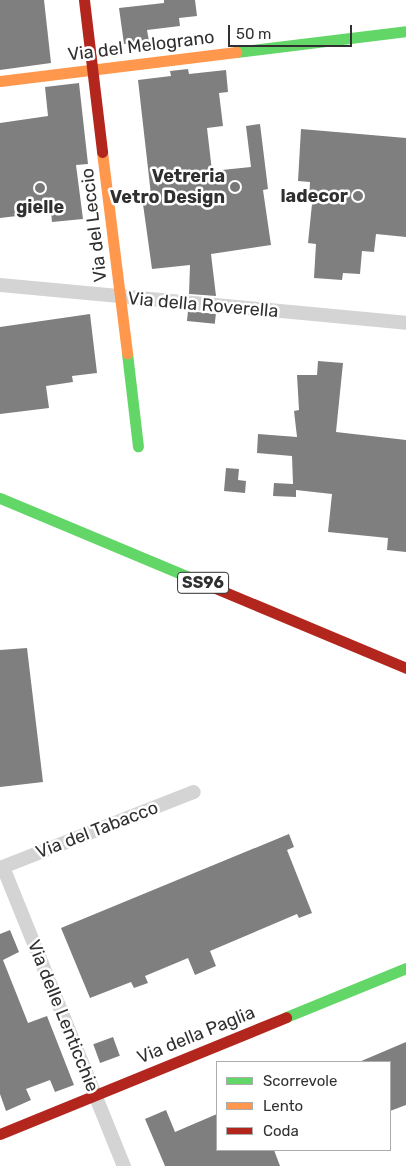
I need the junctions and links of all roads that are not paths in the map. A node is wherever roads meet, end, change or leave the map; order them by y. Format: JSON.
{"nodes":[{"id":1,"x":84,"y":0,"type":"edge"},
{"id":2,"x":406,"y":31,"type":"edge"},
{"id":3,"x":93,"y":70,"type":"junction"},
{"id":4,"x":0,"y":81,"type":"edge"},
{"id":5,"x":0,"y":286,"type":"edge"},
{"id":6,"x":120,"y":298,"type":"junction"},
{"id":7,"x":406,"y":323,"type":"edge"},
{"id":8,"x":138,"y":446,"type":"dead end"},
{"id":9,"x":0,"y":498,"type":"edge"},
{"id":10,"x":406,"y":668,"type":"edge"},
{"id":11,"x":194,"y":792,"type":"dead end"},
{"id":12,"x":1,"y":867,"type":"edge"},
{"id":13,"x":406,"y":968,"type":"edge"},
{"id":14,"x":95,"y":1096,"type":"junction"},
{"id":15,"x":0,"y":1134,"type":"edge"},
{"id":16,"x":124,"y":1166,"type":"edge"}],
"edges":[{"from":1,"to":3,"type":"street","name":"Via del Leccio"},
{"from":2,"to":3,"type":"street","name":"Via del Melograno"},
{"from":3,"to":4,"type":"street","name":"Via del Melograno"},
{"from":3,"to":6,"type":"street","name":"Via del Leccio"},
{"from":5,"to":6,"type":"street","name":"Via della Roverella"},
{"from":6,"to":7,"type":"street","name":"Via della Roverella"},
{"from":6,"to":8,"type":"street","name":"Via del Leccio"},
{"from":9,"to":10,"type":"street","number":"SS96"},
{"from":11,"to":12,"type":"street","name":"Via del Tabacco"},
{"from":12,"to":14,"type":"street","name":"Via delle Lenticchie"},
{"from":13,"to":14,"type":"street","name":"Via della Paglia"},
{"from":14,"to":15,"type":"street","name":"Via della Paglia"},
{"from":14,"to":16,"type":"street","name":"Via delle Lenticchie"}]}
